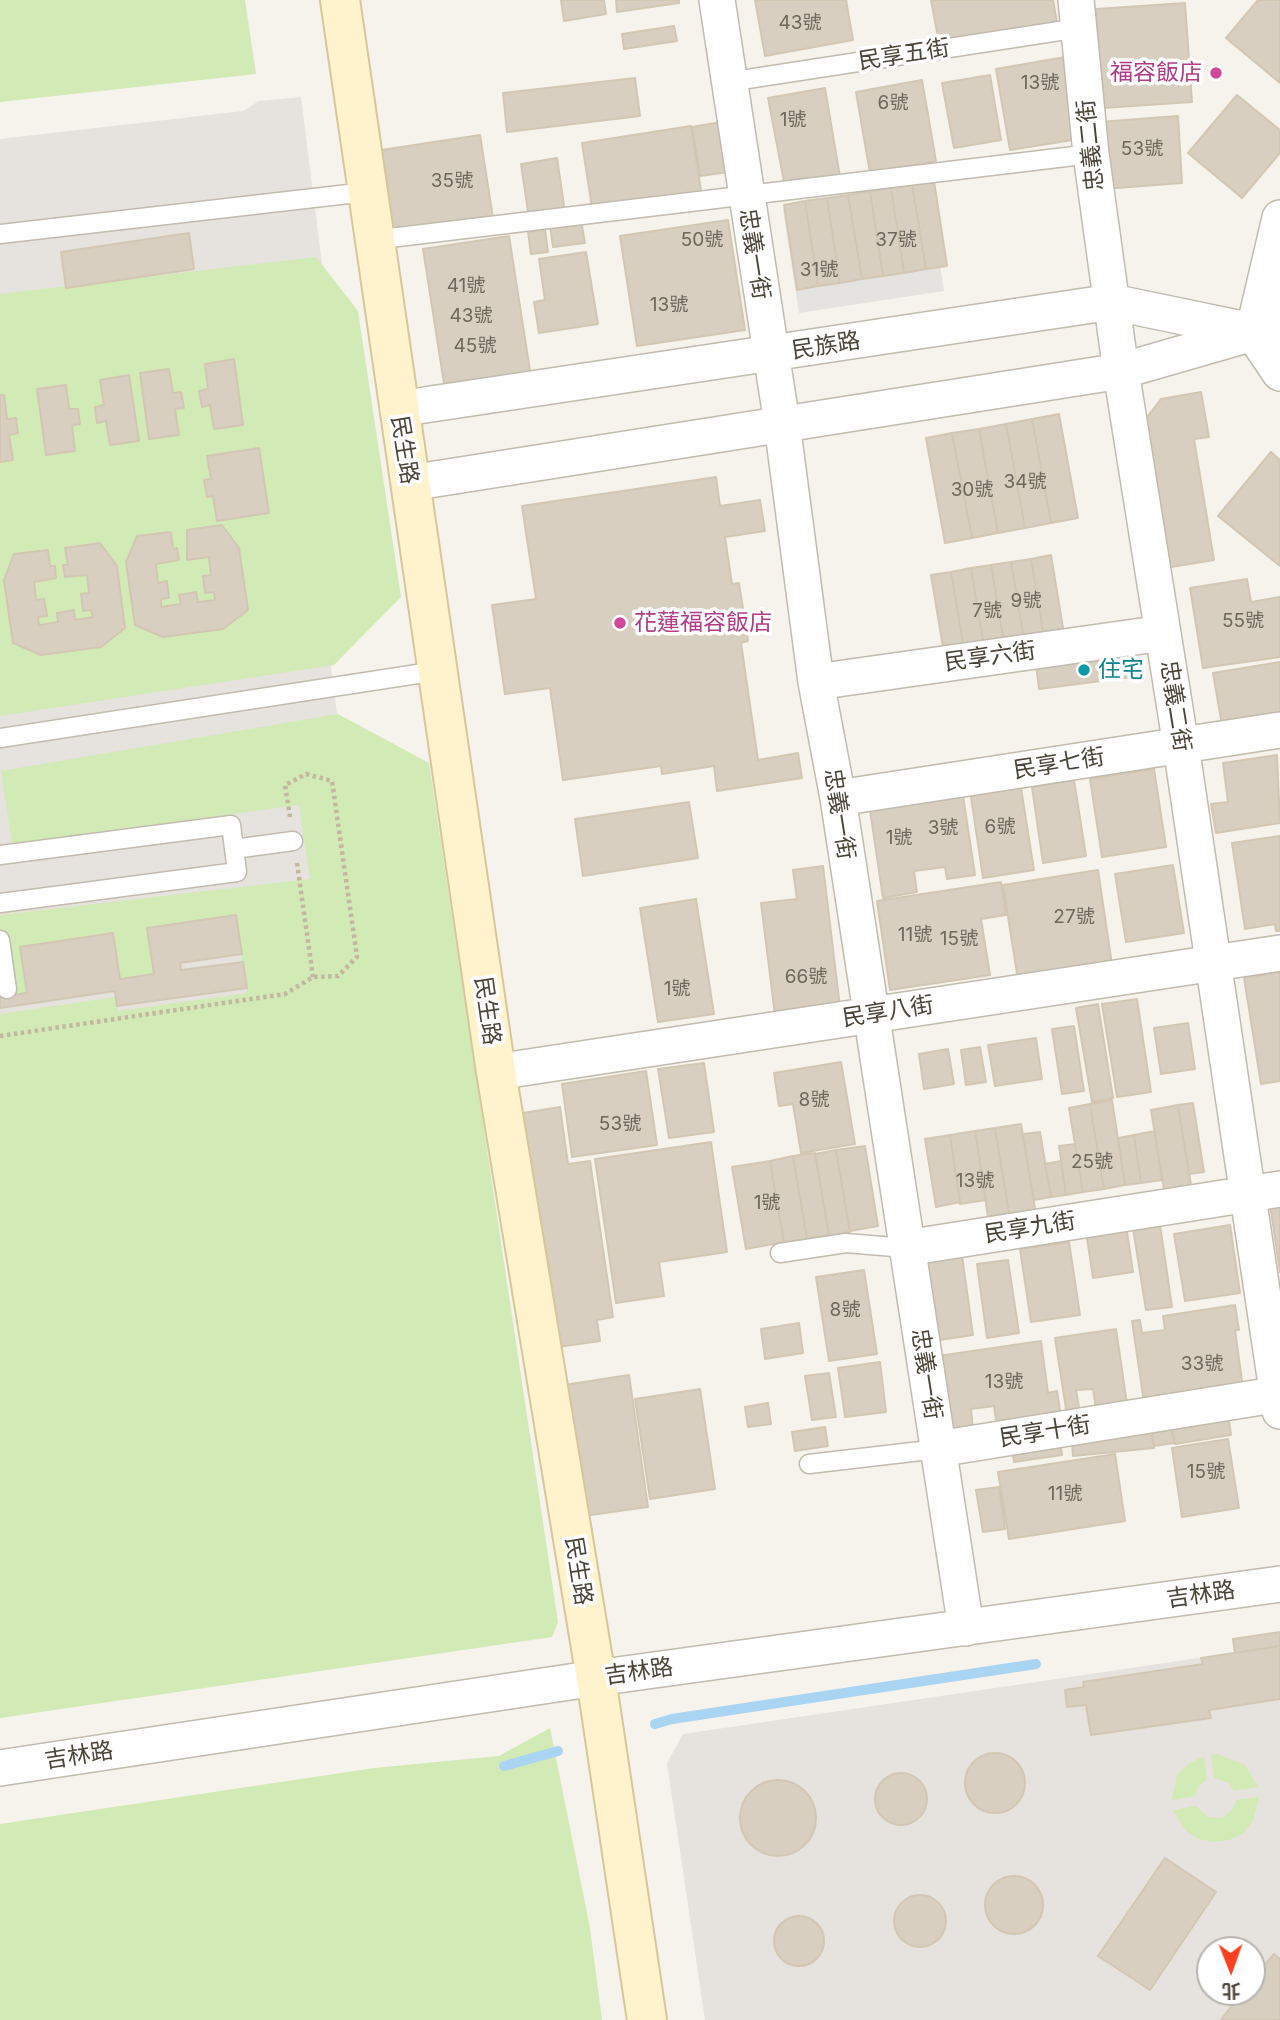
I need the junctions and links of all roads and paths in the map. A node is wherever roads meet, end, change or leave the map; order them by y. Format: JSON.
{"nodes":[{"id":1,"x":340,"y":0,"type":"edge"},
{"id":2,"x":717,"y":0,"type":"edge"},
{"id":3,"x":1077,"y":14,"type":"edge"},
{"id":4,"x":728,"y":82,"type":"junction"},
{"id":5,"x":1091,"y":154,"type":"junction"},
{"id":6,"x":366,"y":192,"type":"junction"},
{"id":7,"x":745,"y":198,"type":"junction"},
{"id":8,"x":1280,"y":218,"type":"edge"},
{"id":9,"x":0,"y":234,"type":"edge"},
{"id":10,"x":373,"y":240,"type":"junction"},
{"id":11,"x":1112,"y":302,"type":"junction"},
{"id":12,"x":1280,"y":310,"type":"edge"},
{"id":13,"x":1266,"y":335,"type":"edge"},
{"id":14,"x":771,"y":355,"type":"junction"},
{"id":15,"x":1121,"y":371,"type":"junction"},
{"id":16,"x":1280,"y":373,"type":"edge"},
{"id":17,"x":398,"y":409,"type":"junction"},
{"id":18,"x":782,"y":424,"type":"junction"},
{"id":19,"x":410,"y":483,"type":"junction"},
{"id":20,"x":1163,"y":633,"type":"junction"},
{"id":21,"x":437,"y":671,"type":"junction"},
{"id":22,"x":816,"y":682,"type":"junction"},
{"id":23,"x":1280,"y":730,"type":"edge"},
{"id":24,"x":0,"y":738,"type":"edge"},
{"id":25,"x":1181,"y":746,"type":"junction"},
{"id":26,"x":838,"y":798,"type":"junction"},
{"id":27,"x":293,"y":841,"type":"junction"},
{"id":28,"x":234,"y":849,"type":"junction"},
{"id":29,"x":0,"y":855,"type":"edge"},
{"id":30,"x":0,"y":903,"type":"edge"},
{"id":31,"x":0,"y":940,"type":"edge"},
{"id":32,"x":1280,"y":953,"type":"edge"},
{"id":33,"x":1214,"y":963,"type":"junction"},
{"id":34,"x":313,"y":977,"type":"junction"},
{"id":35,"x":8,"y":989,"type":"dead end"},
{"id":36,"x":871,"y":1014,"type":"junction"},
{"id":37,"x":0,"y":1035,"type":"edge"},
{"id":38,"x":496,"y":1072,"type":"junction"},
{"id":39,"x":1264,"y":1192,"type":"edge"},
{"id":40,"x":906,"y":1248,"type":"junction"},
{"id":41,"x":780,"y":1252,"type":"dead end"},
{"id":42,"x":1279,"y":1400,"type":"edge"},
{"id":43,"x":938,"y":1449,"type":"junction"},
{"id":44,"x":809,"y":1464,"type":"dead end"},
{"id":45,"x":1280,"y":1584,"type":"edge"},
{"id":46,"x":966,"y":1628,"type":"junction"},
{"id":47,"x":596,"y":1678,"type":"junction"},
{"id":48,"x":0,"y":1768,"type":"edge"},
{"id":49,"x":648,"y":2020,"type":"edge"}],
"edges":[{"from":1,"to":6,"type":"main road","name":"民生路"},
{"from":2,"to":4,"type":"street","name":"忠義一街"},
{"from":3,"to":4,"type":"lane","name":"民享五街"},
{"from":3,"to":5,"type":"street","name":"忠義二街"},
{"from":4,"to":7,"type":"street","name":"忠義一街"},
{"from":5,"to":7,"type":"lane"},
{"from":5,"to":11,"type":"street","name":"忠義二街"},
{"from":6,"to":9,"type":"lane"},
{"from":6,"to":10,"type":"main road","name":"民生路"},
{"from":7,"to":10,"type":"lane"},
{"from":7,"to":14,"type":"street","name":"忠義一街"},
{"from":8,"to":13,"type":"street"},
{"from":10,"to":17,"type":"main road","name":"民生路"},
{"from":11,"to":13,"type":"street","name":"民族路"},
{"from":11,"to":14,"type":"street","name":"民族路"},
{"from":11,"to":15,"type":"street","name":"忠義二街"},
{"from":12,"to":13,"type":"street"},
{"from":13,"to":15,"type":"street"},
{"from":13,"to":16,"type":"street"},
{"from":14,"to":17,"type":"street","name":"民族路"},
{"from":14,"to":18,"type":"street","name":"忠義一街"},
{"from":15,"to":18,"type":"street"},
{"from":15,"to":20,"type":"street","name":"忠義二街"},
{"from":17,"to":19,"type":"main road","name":"民生路"},
{"from":18,"to":19,"type":"street"},
{"from":18,"to":22,"type":"street","name":"忠義一街"},
{"from":19,"to":21,"type":"main road","name":"民生路"},
{"from":20,"to":22,"type":"street","name":"民享六街"},
{"from":20,"to":25,"type":"street","name":"忠義二街"},
{"from":21,"to":24,"type":"lane"},
{"from":21,"to":38,"type":"main road","name":"民生路"},
{"from":22,"to":26,"type":"street","name":"忠義一街"},
{"from":23,"to":25,"type":"street","name":"民享七街"},
{"from":25,"to":26,"type":"street","name":"民享七街"},
{"from":25,"to":33,"type":"street","name":"忠義二街"},
{"from":26,"to":36,"type":"street","name":"忠義一街"},
{"from":27,"to":28,"type":"lane"},
{"from":27,"to":34,"type":"path"},
{"from":27,"to":34,"type":"path"},
{"from":28,"to":29,"type":"lane"},
{"from":28,"to":30,"type":"lane"},
{"from":31,"to":35,"type":"lane"},
{"from":32,"to":33,"type":"street","name":"民享八街"},
{"from":33,"to":36,"type":"street","name":"民享八街"},
{"from":33,"to":39,"type":"street","name":"忠義二街"},
{"from":34,"to":37,"type":"path"},
{"from":36,"to":38,"type":"street","name":"民享八街"},
{"from":36,"to":40,"type":"street","name":"忠義一街"},
{"from":38,"to":47,"type":"main road","name":"民生路"},
{"from":39,"to":40,"type":"street","name":"民享九街"},
{"from":39,"to":42,"type":"street","name":"忠義二街"},
{"from":40,"to":41,"type":"lane","name":"民享九街"},
{"from":40,"to":43,"type":"street","name":"忠義一街"},
{"from":42,"to":43,"type":"street","name":"民享十街"},
{"from":43,"to":44,"type":"lane","name":"民享十街"},
{"from":43,"to":46,"type":"street","name":"忠義一街"},
{"from":45,"to":46,"type":"street","name":"吉林路"},
{"from":46,"to":47,"type":"street","name":"吉林路"},
{"from":47,"to":48,"type":"street","name":"吉林路"},
{"from":47,"to":49,"type":"main road","name":"民生路"}]}
